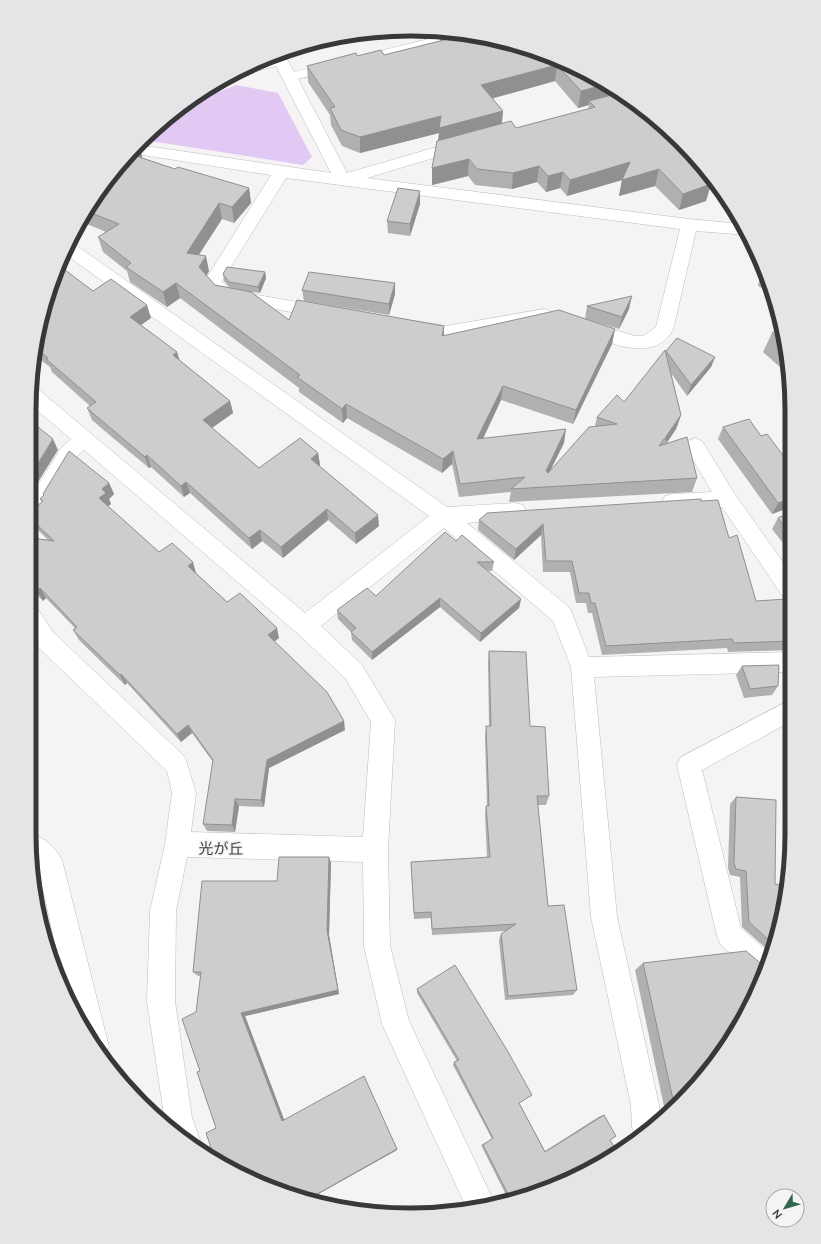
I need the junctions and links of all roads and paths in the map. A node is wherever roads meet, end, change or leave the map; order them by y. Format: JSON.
{"nodes":[{"id":1,"x":450,"y":38,"type":"edge"},
{"id":2,"x":281,"y":59,"type":"edge"},
{"id":3,"x":290,"y":77,"type":"junction"},
{"id":4,"x":475,"y":141,"type":"edge"},
{"id":5,"x":142,"y":150,"type":"edge"},
{"id":6,"x":281,"y":172,"type":"junction"},
{"id":7,"x":342,"y":180,"type":"junction"},
{"id":8,"x":689,"y":225,"type":"junction"},
{"id":9,"x":738,"y":229,"type":"edge"},
{"id":10,"x":72,"y":251,"type":"edge"},
{"id":11,"x":340,"y":315,"type":"edge"},
{"id":12,"x":401,"y":325,"type":"edge"},
{"id":13,"x":36,"y":399,"type":"edge"},
{"id":14,"x":83,"y":439,"type":"junction"},
{"id":15,"x":695,"y":446,"type":"dead end"},
{"id":16,"x":727,"y":499,"type":"junction"},
{"id":17,"x":656,"y":503,"type":"edge"},
{"id":18,"x":36,"y":506,"type":"edge"},
{"id":19,"x":538,"y":510,"type":"edge"},
{"id":20,"x":444,"y":516,"type":"junction"},
{"id":21,"x":785,"y":582,"type":"edge"},
{"id":22,"x":305,"y":626,"type":"junction"},
{"id":23,"x":38,"y":642,"type":"edge"},
{"id":24,"x":785,"y":662,"type":"edge"},
{"id":25,"x":582,"y":667,"type":"junction"},
{"id":26,"x":785,"y":713,"type":"edge"},
{"id":27,"x":177,"y":844,"type":"junction"},
{"id":28,"x":37,"y":849,"type":"edge"},
{"id":29,"x":375,"y":850,"type":"junction"},
{"id":30,"x":761,"y":964,"type":"edge"},
{"id":31,"x":90,"y":1028,"type":"edge"},
{"id":32,"x":646,"y":1124,"type":"edge"},
{"id":33,"x":183,"y":1131,"type":"edge"},
{"id":34,"x":479,"y":1202,"type":"edge"}],
"edges":[{"from":1,"to":3,"type":"street"},
{"from":2,"to":3,"type":"street"},
{"from":3,"to":7,"type":"street"},
{"from":4,"to":7,"type":"street"},
{"from":5,"to":6,"type":"street"},
{"from":6,"to":7,"type":"street"},
{"from":6,"to":11,"type":"street"},
{"from":7,"to":8,"type":"street"},
{"from":8,"to":9,"type":"street"},
{"from":8,"to":12,"type":"street"},
{"from":10,"to":20,"type":"street"},
{"from":13,"to":14,"type":"street"},
{"from":14,"to":18,"type":"street"},
{"from":14,"to":22,"type":"street"},
{"from":15,"to":16,"type":"street"},
{"from":16,"to":17,"type":"street"},
{"from":16,"to":21,"type":"street"},
{"from":19,"to":20,"type":"street"},
{"from":20,"to":22,"type":"street"},
{"from":20,"to":25,"type":"street"},
{"from":22,"to":29,"type":"street"},
{"from":23,"to":27,"type":"street"},
{"from":24,"to":25,"type":"street"},
{"from":25,"to":32,"type":"street"},
{"from":26,"to":30,"type":"street"},
{"from":27,"to":29,"type":"street"},
{"from":27,"to":33,"type":"street"},
{"from":28,"to":31,"type":"street"},
{"from":29,"to":34,"type":"street"}]}
